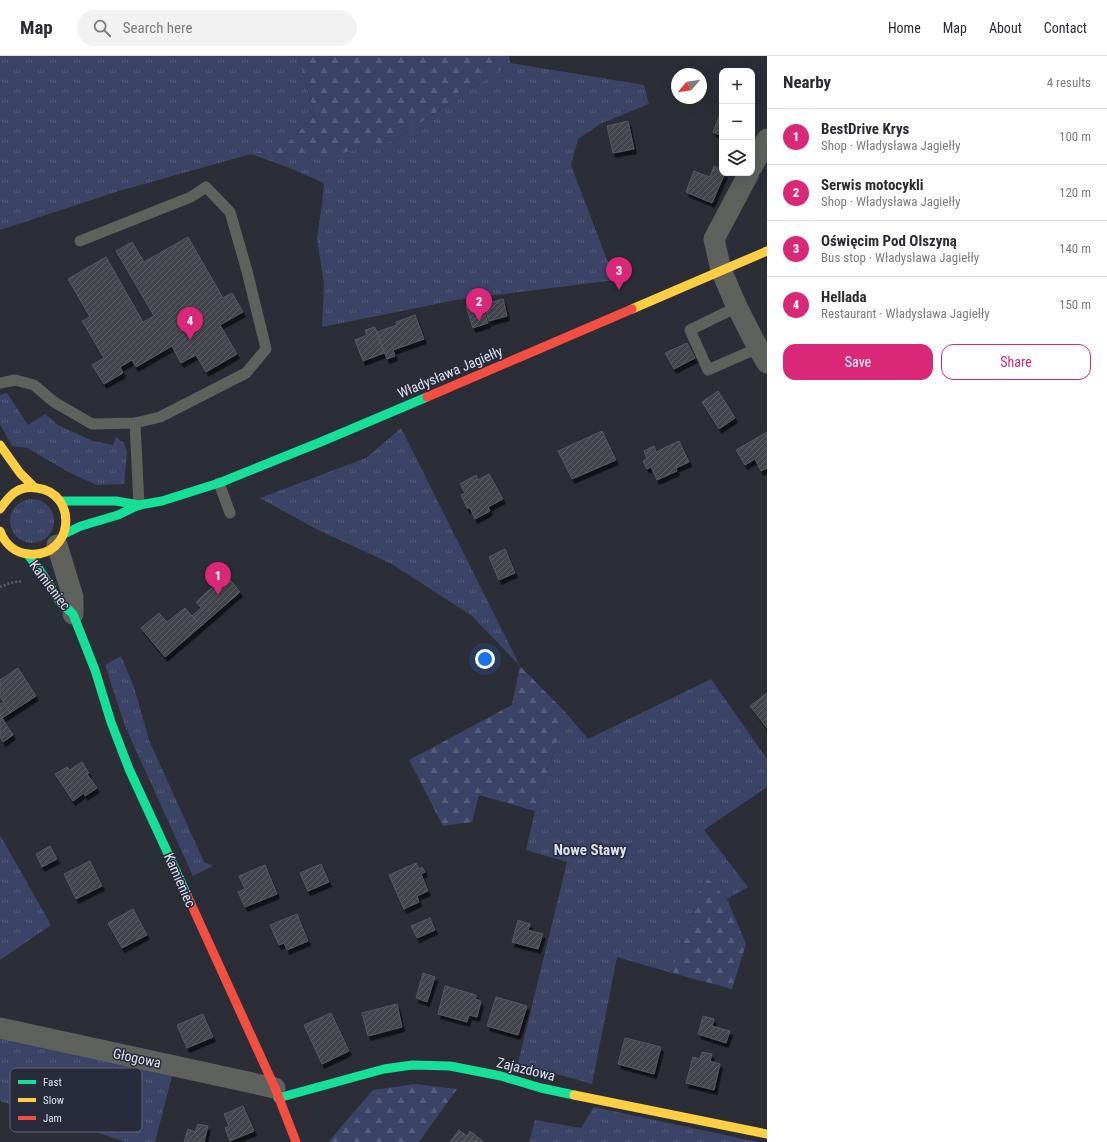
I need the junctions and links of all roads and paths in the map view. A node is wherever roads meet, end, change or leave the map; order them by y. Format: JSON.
{"nodes":[{"id":1,"x":767,"y":139,"type":"edge"},
{"id":2,"x":755,"y":161,"type":"edge"},
{"id":3,"x":747,"y":176,"type":"edge"},
{"id":4,"x":80,"y":241,"type":"dead end"},
{"id":5,"x":767,"y":251,"type":"edge"},
{"id":6,"x":721,"y":270,"type":"junction"},
{"id":7,"x":737,"y":307,"type":"junction"},
{"id":8,"x":763,"y":356,"type":"edge"},
{"id":9,"x":0,"y":383,"type":"edge"},
{"id":10,"x":135,"y":423,"type":"junction"},
{"id":11,"x":0,"y":445,"type":"edge"},
{"id":12,"x":219,"y":483,"type":"junction"},
{"id":13,"x":33,"y":486,"type":"junction"},
{"id":14,"x":60,"y":501,"type":"junction"},
{"id":15,"x":2,"y":502,"type":"edge"},
{"id":16,"x":139,"y":504,"type":"junction"},
{"id":17,"x":230,"y":513,"type":"dead end"},
{"id":18,"x":0,"y":531,"type":"edge"},
{"id":19,"x":61,"y":539,"type":"junction"},
{"id":20,"x":28,"y":555,"type":"junction"},
{"id":21,"x":23,"y":581,"type":"dead end"},
{"id":22,"x":0,"y":587,"type":"edge"},
{"id":23,"x":73,"y":614,"type":"junction"},
{"id":24,"x":0,"y":1028,"type":"edge"},
{"id":25,"x":276,"y":1093,"type":"junction"},
{"id":26,"x":767,"y":1134,"type":"edge"},
{"id":27,"x":296,"y":1142,"type":"edge"}],
"edges":[{"from":1,"to":2,"type":"street"},
{"from":3,"to":6,"type":"street"},
{"from":4,"to":10,"type":"lane"},
{"from":5,"to":6,"type":"street","name":"Władysława Jagiełły"},
{"from":6,"to":7,"type":"street"},
{"from":6,"to":12,"type":"street","name":"Władysława Jagiełły"},
{"from":7,"to":8,"type":"street"},
{"from":7,"to":8,"type":"lane"},
{"from":9,"to":10,"type":"lane"},
{"from":10,"to":16,"type":"lane"},
{"from":11,"to":13,"type":"street"},
{"from":12,"to":16,"type":"street","name":"Władysława Jagiełły"},
{"from":12,"to":17,"type":"lane"},
{"from":13,"to":14,"type":"street"},
{"from":13,"to":15,"type":"street"},
{"from":14,"to":16,"type":"street","name":"Władysława Jagiełły"},
{"from":14,"to":19,"type":"street"},
{"from":16,"to":19,"type":"street","name":"Władysława Jagiełły"},
{"from":18,"to":20,"type":"street"},
{"from":19,"to":20,"type":"street","name":"Władysława Jagiełły"},
{"from":19,"to":23,"type":"street","name":"Kamieniec"},
{"from":20,"to":23,"type":"street","name":"Kamieniec"},
{"from":21,"to":22,"type":"path"},
{"from":23,"to":25,"type":"street","name":"Kamieniec"},
{"from":24,"to":25,"type":"street","name":"Głogowa"},
{"from":25,"to":26,"type":"street","name":"Zajazdowa"},
{"from":25,"to":27,"type":"street","name":"Kamieniec"}]}
